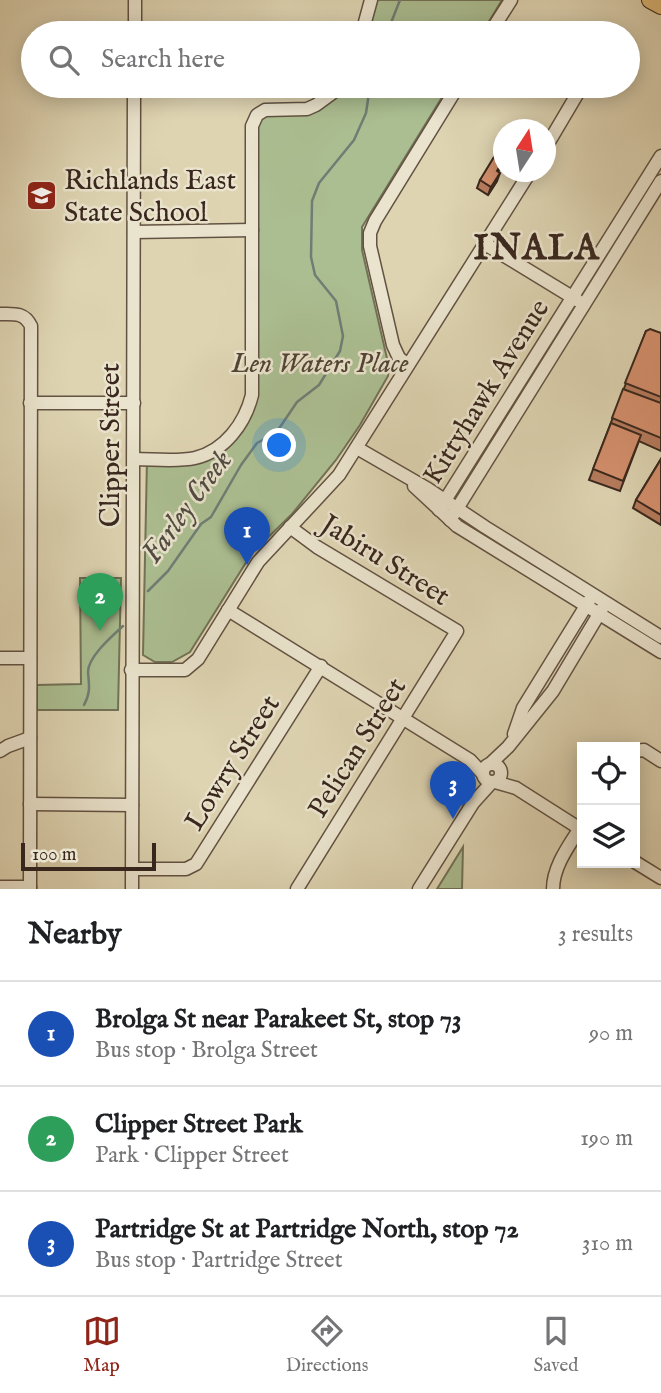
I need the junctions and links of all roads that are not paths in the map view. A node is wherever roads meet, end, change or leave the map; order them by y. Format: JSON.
{"nodes":[{"id":1,"x":135,"y":0,"type":"edge"},
{"id":2,"x":371,"y":0,"type":"edge"},
{"id":3,"x":511,"y":0,"type":"edge"},
{"id":4,"x":650,"y":0,"type":"edge"},
{"id":5,"x":661,"y":6,"type":"edge"},
{"id":6,"x":135,"y":21,"type":"edge"},
{"id":7,"x":365,"y":21,"type":"edge"},
{"id":8,"x":498,"y":21,"type":"edge"},
{"id":9,"x":135,"y":98,"type":"edge"},
{"id":10,"x":326,"y":98,"type":"edge"},
{"id":11,"x":451,"y":98,"type":"edge"},
{"id":12,"x":575,"y":98,"type":"edge"},
{"id":13,"x":556,"y":129,"type":"edge"},
{"id":14,"x":661,"y":156,"type":"edge"},
{"id":15,"x":661,"y":181,"type":"edge"},
{"id":16,"x":524,"y":182,"type":"edge"},
{"id":17,"x":252,"y":230,"type":"junction"},
{"id":18,"x":134,"y":232,"type":"junction"},
{"id":19,"x":485,"y":244,"type":"junction"},
{"id":20,"x":578,"y":301,"type":"junction"},
{"id":21,"x":0,"y":314,"type":"edge"},
{"id":22,"x":408,"y":365,"type":"junction"},
{"id":23,"x":30,"y":403,"type":"junction"},
{"id":24,"x":134,"y":403,"type":"junction"},
{"id":25,"x":357,"y":447,"type":"junction"},
{"id":26,"x":134,"y":459,"type":"junction"},
{"id":27,"x":443,"y":505,"type":"junction"},
{"id":28,"x":453,"y":514,"type":"junction"},
{"id":29,"x":290,"y":527,"type":"junction"},
{"id":30,"x":590,"y":600,"type":"junction"},
{"id":31,"x":602,"y":608,"type":"junction"},
{"id":32,"x":228,"y":610,"type":"junction"},
{"id":33,"x":457,"y":631,"type":"joint"},
{"id":34,"x":661,"y":636,"type":"edge"},
{"id":35,"x":661,"y":652,"type":"edge"},
{"id":36,"x":0,"y":658,"type":"edge"},
{"id":37,"x":30,"y":658,"type":"junction"},
{"id":38,"x":321,"y":666,"type":"junction"},
{"id":39,"x":131,"y":670,"type":"junction"},
{"id":40,"x":403,"y":718,"type":"junction"},
{"id":41,"x":30,"y":738,"type":"junction"},
{"id":42,"x":510,"y":742,"type":"junction"},
{"id":43,"x":640,"y":750,"type":"edge"},
{"id":44,"x":0,"y":751,"type":"edge"},
{"id":45,"x":661,"y":761,"type":"edge"},
{"id":46,"x":491,"y":773,"type":"junction"},
{"id":47,"x":30,"y":804,"type":"junction"},
{"id":48,"x":132,"y":805,"type":"junction"},
{"id":49,"x":577,"y":825,"type":"edge"},
{"id":50,"x":577,"y":836,"type":"edge"},
{"id":51,"x":640,"y":865,"type":"edge"},
{"id":52,"x":132,"y":869,"type":"junction"},
{"id":53,"x":661,"y":877,"type":"edge"},
{"id":54,"x":0,"y":887,"type":"edge"},
{"id":55,"x":30,"y":888,"type":"edge"},
{"id":56,"x":132,"y":889,"type":"edge"},
{"id":57,"x":297,"y":889,"type":"edge"},
{"id":58,"x":419,"y":889,"type":"edge"},
{"id":59,"x":553,"y":889,"type":"edge"}],
"edges":[{"from":1,"to":6,"type":"street"},
{"from":2,"to":7,"type":"street"},
{"from":3,"to":8,"type":"street"},
{"from":4,"to":5,"type":"main road"},
{"from":9,"to":18,"type":"street","name":"Clipper Street"},
{"from":10,"to":17,"type":"street"},
{"from":11,"to":22,"type":"street"},
{"from":12,"to":13,"type":"street"},
{"from":14,"to":20,"type":"street","name":"Kittyhawk Avenue"},
{"from":15,"to":20,"type":"street","name":"Kittyhawk Avenue"},
{"from":16,"to":19,"type":"street"},
{"from":17,"to":18,"type":"street"},
{"from":17,"to":26,"type":"street"},
{"from":18,"to":24,"type":"street","name":"Clipper Street"},
{"from":19,"to":20,"type":"street"},
{"from":19,"to":22,"type":"street"},
{"from":20,"to":27,"type":"street","name":"Kittyhawk Avenue"},
{"from":20,"to":28,"type":"street","name":"Kittyhawk Avenue"},
{"from":21,"to":23,"type":"street"},
{"from":22,"to":25,"type":"street"},
{"from":23,"to":24,"type":"street"},
{"from":23,"to":37,"type":"street"},
{"from":24,"to":26,"type":"street","name":"Clipper Street"},
{"from":25,"to":27,"type":"street"},
{"from":25,"to":29,"type":"street"},
{"from":26,"to":39,"type":"street","name":"Clipper Street"},
{"from":27,"to":28,"type":"street"},
{"from":28,"to":30,"type":"street"},
{"from":29,"to":32,"type":"street"},
{"from":29,"to":33,"type":"street","name":"Jabiru Street"},
{"from":30,"to":31,"type":"street"},
{"from":30,"to":42,"type":"street"},
{"from":31,"to":34,"type":"street"},
{"from":31,"to":35,"type":"street"},
{"from":31,"to":42,"type":"street"},
{"from":32,"to":38,"type":"street"},
{"from":32,"to":39,"type":"street"},
{"from":33,"to":40,"type":"street","name":"Pelican Street"},
{"from":36,"to":37,"type":"street"},
{"from":37,"to":41,"type":"street"},
{"from":38,"to":40,"type":"street"},
{"from":38,"to":52,"type":"street","name":"Lowry Street"},
{"from":39,"to":48,"type":"street","name":"Clipper Street"},
{"from":40,"to":46,"type":"street"},
{"from":40,"to":57,"type":"street","name":"Pelican Street"},
{"from":41,"to":44,"type":"street"},
{"from":41,"to":47,"type":"street"},
{"from":42,"to":46,"type":"street"},
{"from":43,"to":45,"type":"street"},
{"from":46,"to":49,"type":"street"},
{"from":46,"to":58,"type":"street"},
{"from":47,"to":48,"type":"street"},
{"from":47,"to":55,"type":"street"},
{"from":48,"to":52,"type":"street","name":"Clipper Street"},
{"from":50,"to":59,"type":"street"},
{"from":51,"to":53,"type":"street"},
{"from":52,"to":56,"type":"street","name":"Clipper Street"},
{"from":54,"to":55,"type":"street"}]}
